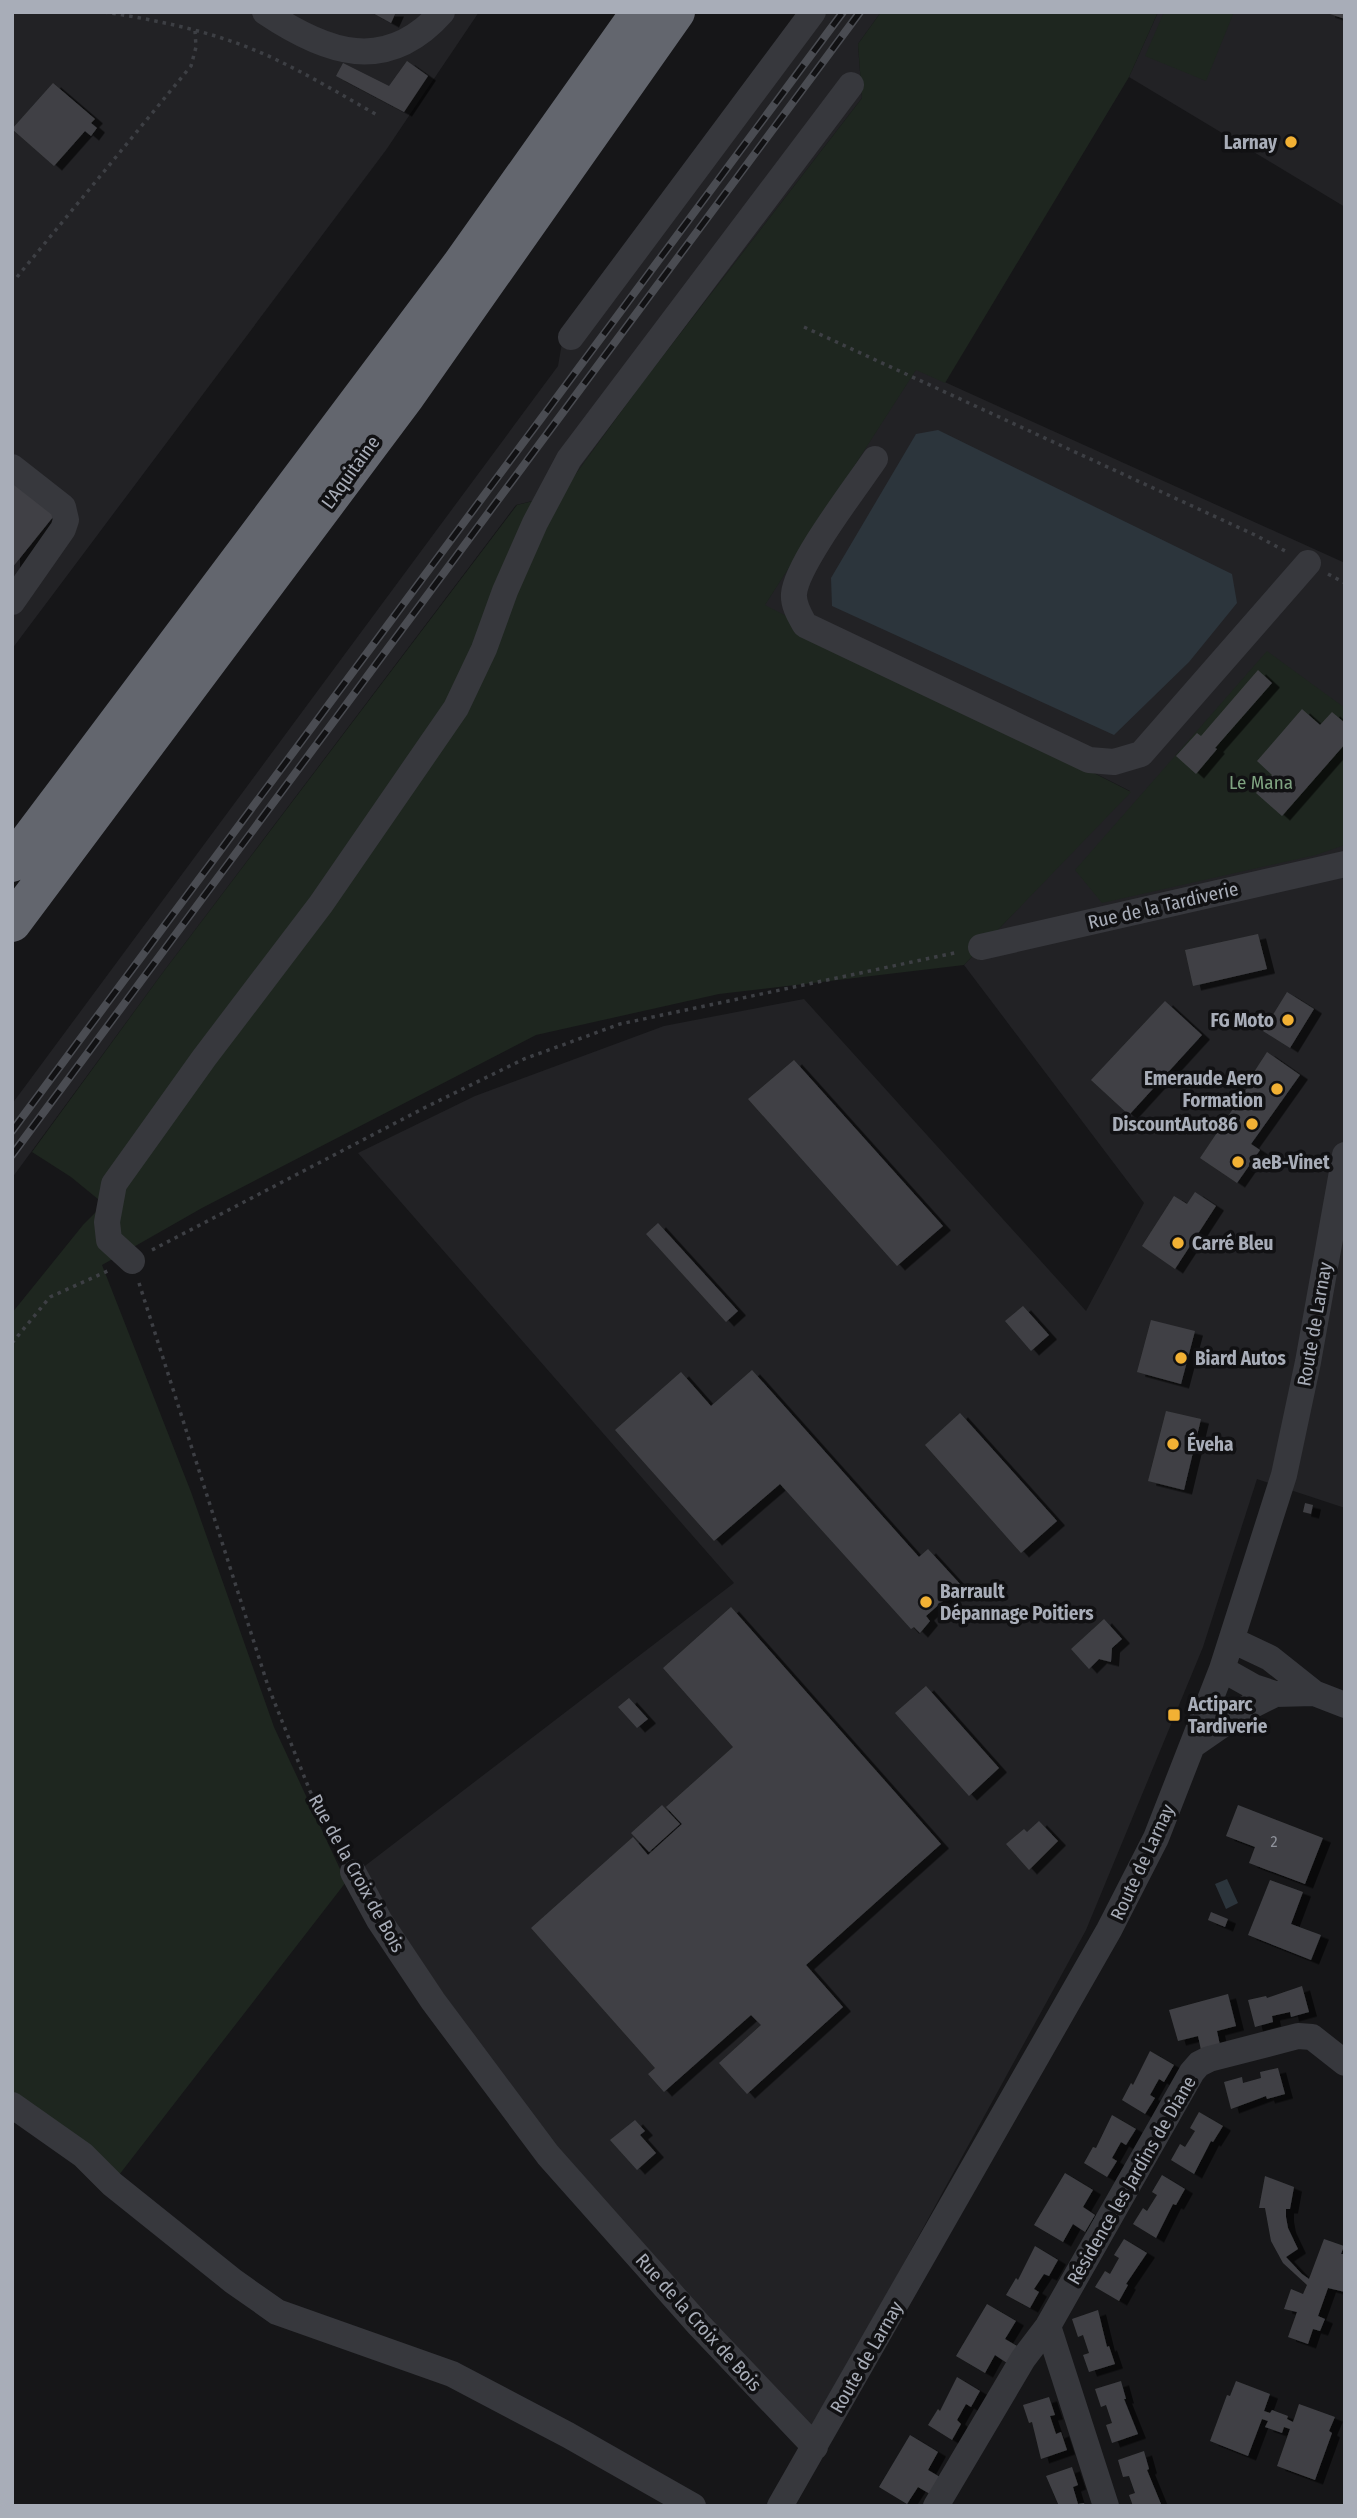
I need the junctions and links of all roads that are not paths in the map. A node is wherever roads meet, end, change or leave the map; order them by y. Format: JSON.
{"nodes":[{"id":1,"x":265,"y":12,"type":"edge"},
{"id":2,"x":442,"y":12,"type":"edge"},
{"id":3,"x":640,"y":12,"type":"edge"},
{"id":4,"x":676,"y":12,"type":"edge"},
{"id":5,"x":813,"y":12,"type":"edge"},
{"id":6,"x":850,"y":85,"type":"dead end"},
{"id":7,"x":571,"y":337,"type":"dead end"},
{"id":8,"x":875,"y":459,"type":"dead end"},
{"id":9,"x":12,"y":467,"type":"edge"},
{"id":10,"x":1308,"y":563,"type":"road end"},
{"id":11,"x":12,"y":602,"type":"edge"},
{"id":12,"x":12,"y":863,"type":"edge"},
{"id":13,"x":1345,"y":864,"type":"edge"},
{"id":14,"x":12,"y":922,"type":"edge"},
{"id":15,"x":981,"y":947,"type":"road end"},
{"id":16,"x":1345,"y":1155,"type":"edge"},
{"id":17,"x":132,"y":1261,"type":"road end"},
{"id":18,"x":1232,"y":1640,"type":"junction"},
{"id":19,"x":1222,"y":1668,"type":"junction"},
{"id":20,"x":1314,"y":1693,"type":"junction"},
{"id":21,"x":1275,"y":1694,"type":"junction"},
{"id":22,"x":1345,"y":1706,"type":"edge"},
{"id":23,"x":1193,"y":1745,"type":"junction"},
{"id":24,"x":353,"y":1872,"type":"road end"},
{"id":25,"x":1345,"y":2063,"type":"edge"},
{"id":26,"x":12,"y":2105,"type":"edge"},
{"id":27,"x":1048,"y":2326,"type":"junction"},
{"id":28,"x":815,"y":2447,"type":"junction"},
{"id":29,"x":693,"y":2506,"type":"edge"},
{"id":30,"x":780,"y":2506,"type":"edge"},
{"id":31,"x":936,"y":2506,"type":"edge"},
{"id":32,"x":1106,"y":2506,"type":"edge"}],
"edges":[{"from":1,"to":2,"type":"street"},
{"from":3,"to":12,"type":"highway","name":"L'Aquitaine"},
{"from":4,"to":14,"type":"highway","name":"L'Aquitaine"},
{"from":5,"to":7,"type":"street"},
{"from":6,"to":17,"type":"street"},
{"from":8,"to":10,"type":"street"},
{"from":9,"to":11,"type":"street"},
{"from":13,"to":15,"type":"street","name":"Rue de la Tardiverie"},
{"from":16,"to":18,"type":"street","name":"Route de Larnay"},
{"from":18,"to":19,"type":"street","name":"Route de Larnay"},
{"from":18,"to":20,"type":"street"},
{"from":19,"to":21,"type":"street"},
{"from":19,"to":23,"type":"street","name":"Route de Larnay"},
{"from":20,"to":21,"type":"street"},
{"from":20,"to":22,"type":"street"},
{"from":21,"to":23,"type":"street"},
{"from":23,"to":28,"type":"street","name":"Route de Larnay"},
{"from":24,"to":28,"type":"street","name":"Rue de la Croix de Bois"},
{"from":25,"to":27,"type":"street","name":"Résidence les Jardins de Diane"},
{"from":26,"to":29,"type":"street"},
{"from":27,"to":31,"type":"street","name":"Résidence les Jardins de Diane"},
{"from":27,"to":32,"type":"street"},
{"from":28,"to":30,"type":"street","name":"Route de Larnay"}]}
